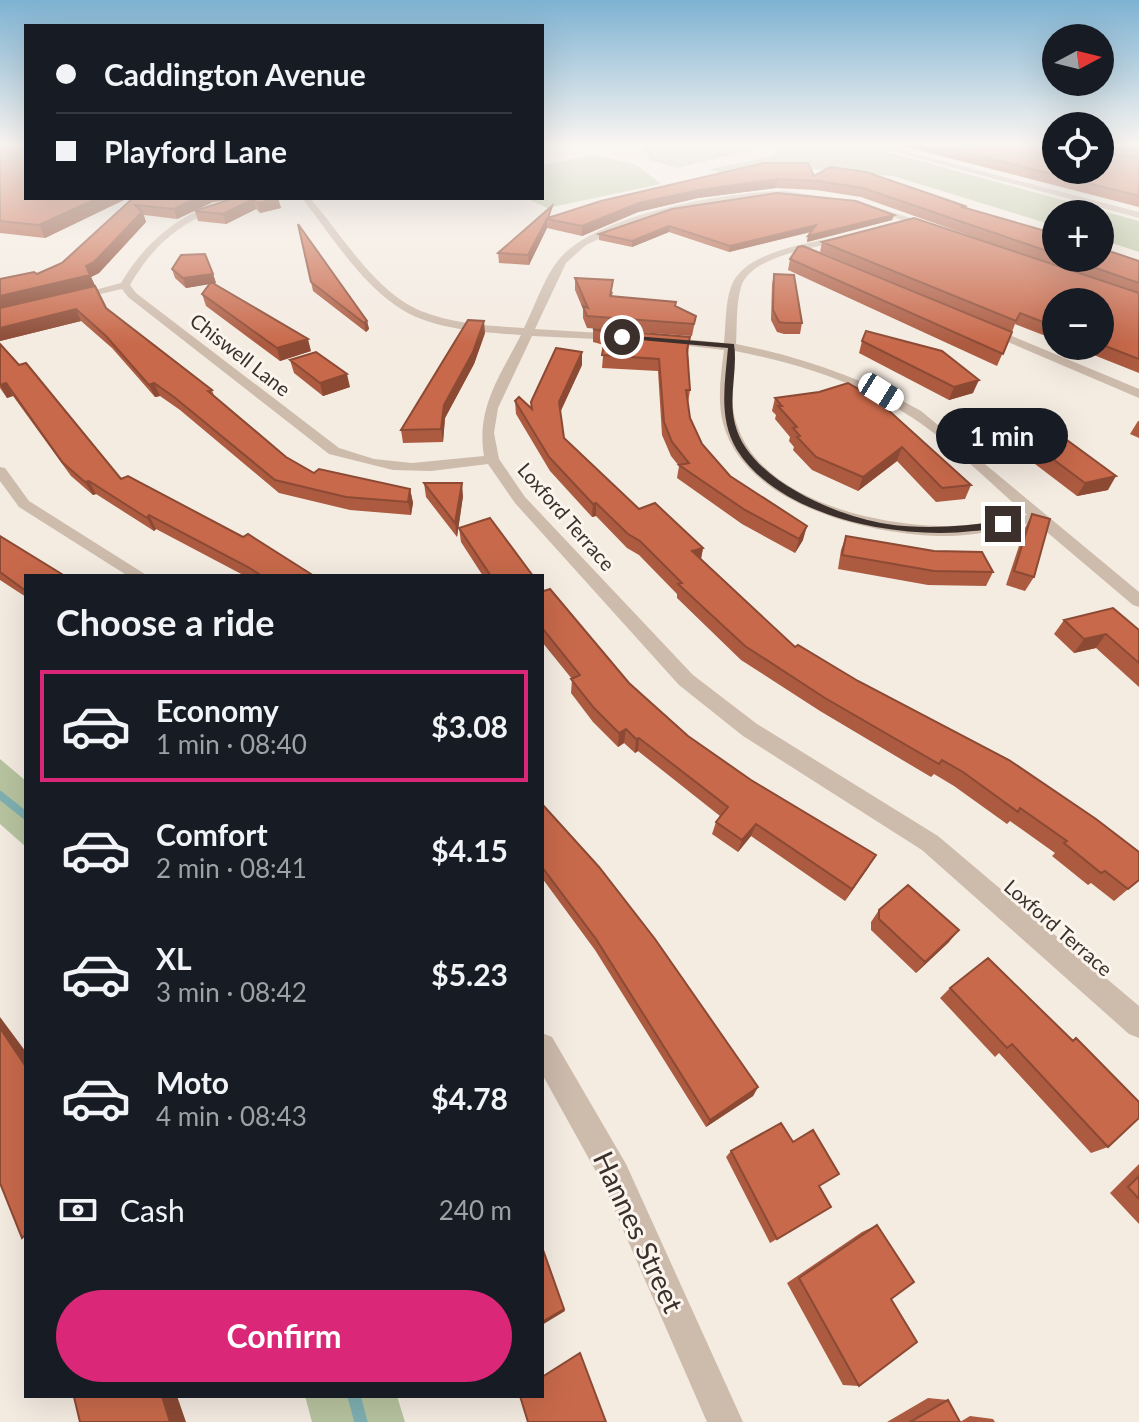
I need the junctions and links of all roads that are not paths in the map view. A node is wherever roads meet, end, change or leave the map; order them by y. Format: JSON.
{"nodes":[{"id":1,"x":200,"y":211,"type":"edge"},
{"id":2,"x":317,"y":211,"type":"edge"},
{"id":3,"x":671,"y":211,"type":"edge"},
{"id":4,"x":888,"y":211,"type":"edge"},
{"id":5,"x":915,"y":220,"type":"junction"},
{"id":6,"x":893,"y":226,"type":"edge"},
{"id":7,"x":945,"y":231,"type":"edge"},
{"id":8,"x":862,"y":234,"type":"edge"},
{"id":9,"x":800,"y":250,"type":"junction"},
{"id":10,"x":825,"y":260,"type":"edge"},
{"id":11,"x":125,"y":285,"type":"junction"},
{"id":12,"x":61,"y":300,"type":"edge"},
{"id":13,"x":968,"y":321,"type":"edge"},
{"id":14,"x":528,"y":330,"type":"junction"},
{"id":15,"x":637,"y":338,"type":"edge"},
{"id":16,"x":653,"y":339,"type":"edge"},
{"id":17,"x":732,"y":346,"type":"junction"},
{"id":18,"x":1139,"y":394,"type":"edge"},
{"id":19,"x":492,"y":459,"type":"junction"},
{"id":20,"x":0,"y":471,"type":"edge"},
{"id":21,"x":1038,"y":517,"type":"junction"},
{"id":22,"x":137,"y":574,"type":"edge"},
{"id":23,"x":1139,"y":601,"type":"edge"},
{"id":24,"x":1139,"y":1024,"type":"edge"},
{"id":25,"x":544,"y":1051,"type":"edge"},
{"id":26,"x":725,"y":1422,"type":"edge"}],
"edges":[{"from":1,"to":11,"type":"street"},
{"from":2,"to":14,"type":"street"},
{"from":3,"to":14,"type":"street","name":"Loxford Terrace"},
{"from":4,"to":5,"type":"street","name":"Loxford Terrace"},
{"from":5,"to":6,"type":"street"},
{"from":5,"to":7,"type":"street","name":"Loxford Terrace"},
{"from":8,"to":9,"type":"street"},
{"from":9,"to":10,"type":"street"},
{"from":9,"to":17,"type":"street"},
{"from":11,"to":12,"type":"street"},
{"from":11,"to":19,"type":"street","name":"Chiswell Lane"},
{"from":13,"to":18,"type":"street"},
{"from":14,"to":15,"type":"street"},
{"from":14,"to":19,"type":"street","name":"Loxford Terrace"},
{"from":16,"to":17,"type":"street"},
{"from":17,"to":21,"type":"street"},
{"from":17,"to":21,"type":"street"},
{"from":19,"to":24,"type":"street","name":"Loxford Terrace"},
{"from":20,"to":22,"type":"street"},
{"from":21,"to":23,"type":"street"},
{"from":25,"to":26,"type":"street","name":"Hannes Street"}]}
